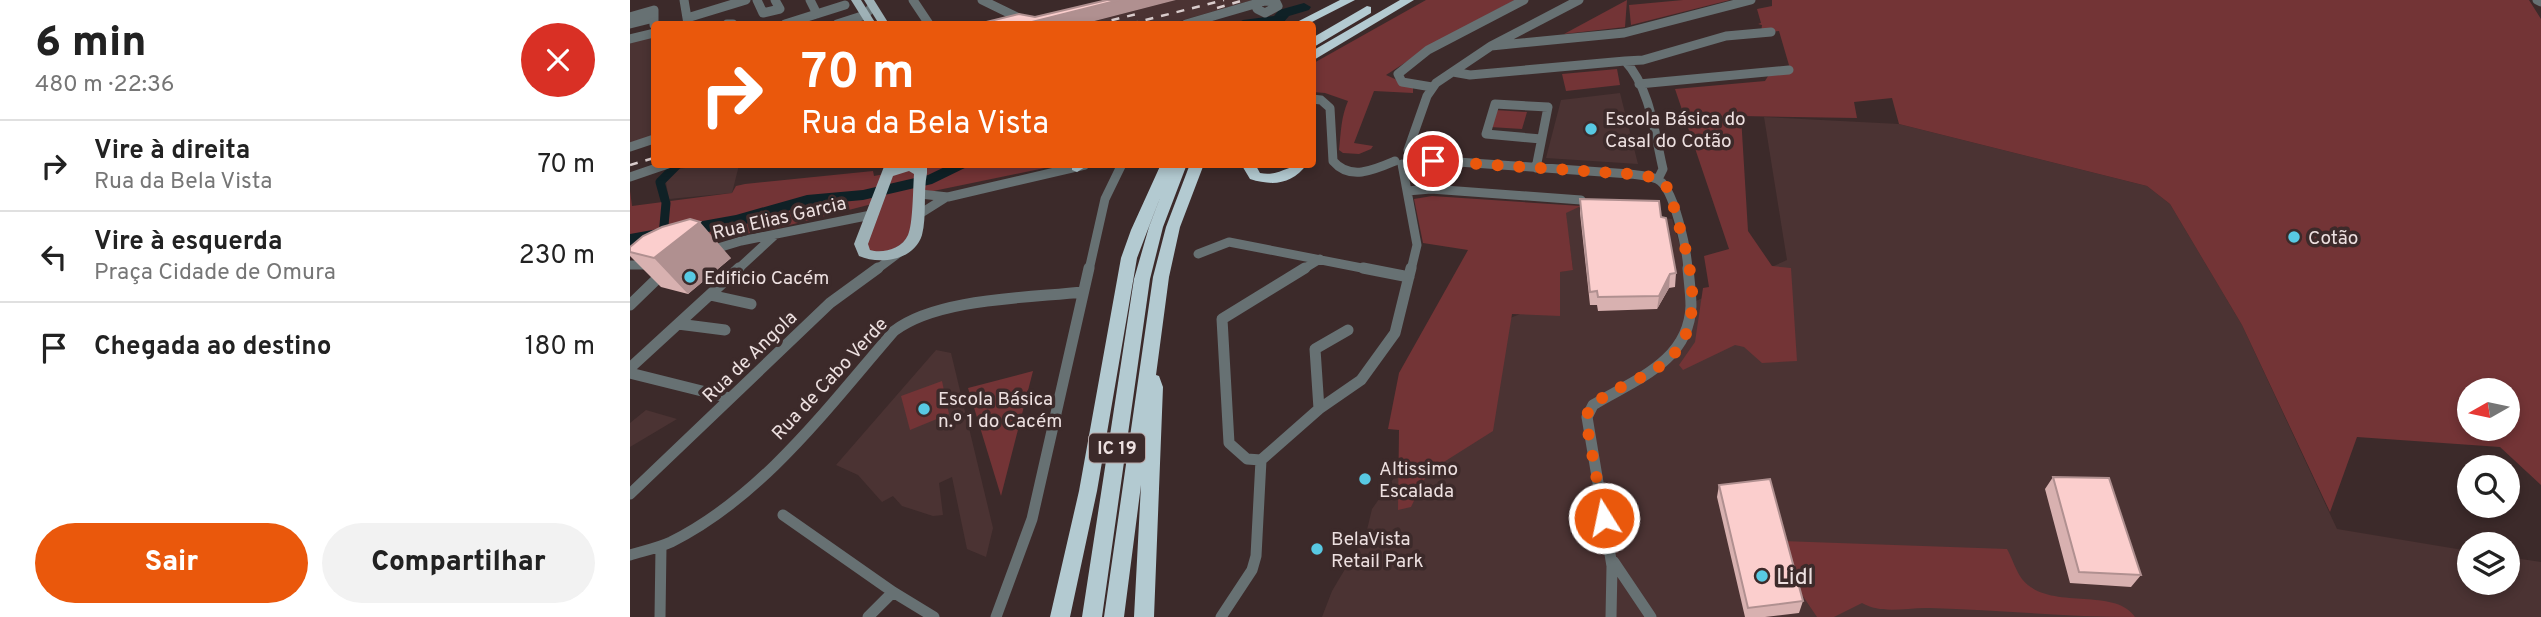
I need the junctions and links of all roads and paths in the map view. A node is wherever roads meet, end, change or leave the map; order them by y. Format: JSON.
{"nodes":[{"id":1,"x":684,"y":0,"type":"edge"},
{"id":2,"x":746,"y":0,"type":"edge"},
{"id":3,"x":757,"y":0,"type":"edge"},
{"id":4,"x":775,"y":0,"type":"edge"},
{"id":5,"x":810,"y":0,"type":"edge"},
{"id":6,"x":820,"y":0,"type":"edge"},
{"id":7,"x":856,"y":0,"type":"edge"},
{"id":8,"x":913,"y":0,"type":"edge"},
{"id":9,"x":982,"y":0,"type":"edge"},
{"id":10,"x":1349,"y":0,"type":"edge"},
{"id":11,"x":1368,"y":0,"type":"edge"},
{"id":12,"x":1386,"y":0,"type":"edge"},
{"id":13,"x":1408,"y":0,"type":"edge"},
{"id":14,"x":1524,"y":0,"type":"edge"},
{"id":15,"x":1579,"y":0,"type":"edge"},
{"id":16,"x":1751,"y":0,"type":"edge"},
{"id":17,"x":1279,"y":1,"type":"edge"},
{"id":18,"x":845,"y":5,"type":"dead end"},
{"id":19,"x":1265,"y":11,"type":"junction"},
{"id":20,"x":869,"y":12,"type":"edge"},
{"id":21,"x":821,"y":13,"type":"junction"},
{"id":22,"x":630,"y":16,"type":"edge"},
{"id":23,"x":654,"y":21,"type":"edge"},
{"id":24,"x":687,"y":21,"type":"edge"},
{"id":25,"x":795,"y":21,"type":"edge"},
{"id":26,"x":845,"y":21,"type":"edge"},
{"id":27,"x":927,"y":21,"type":"edge"},
{"id":28,"x":1023,"y":21,"type":"edge"},
{"id":29,"x":1199,"y":21,"type":"edge"},
{"id":30,"x":1269,"y":21,"type":"edge"},
{"id":31,"x":1305,"y":21,"type":"edge"},
{"id":32,"x":1316,"y":21,"type":"edge"},
{"id":33,"x":651,"y":22,"type":"edge"},
{"id":34,"x":630,"y":24,"type":"edge"},
{"id":35,"x":1316,"y":31,"type":"edge"},
{"id":36,"x":1771,"y":32,"type":"dead end"},
{"id":37,"x":651,"y":34,"type":"edge"},
{"id":38,"x":630,"y":39,"type":"edge"},
{"id":39,"x":1316,"y":42,"type":"edge"},
{"id":40,"x":1491,"y":46,"type":"junction"},
{"id":41,"x":1316,"y":55,"type":"edge"},
{"id":42,"x":1625,"y":61,"type":"junction"},
{"id":43,"x":1789,"y":70,"type":"dead end"},
{"id":44,"x":1453,"y":72,"type":"junction"},
{"id":45,"x":1639,"y":84,"type":"junction"},
{"id":46,"x":1432,"y":87,"type":"junction"},
{"id":47,"x":1316,"y":99,"type":"edge"},
{"id":48,"x":1541,"y":139,"type":"junction"},
{"id":49,"x":651,"y":140,"type":"edge"},
{"id":50,"x":630,"y":147,"type":"edge"},
{"id":51,"x":1408,"y":150,"type":"junction"},
{"id":52,"x":1415,"y":159,"type":"junction"},
{"id":53,"x":1398,"y":163,"type":"junction"},
{"id":54,"x":656,"y":168,"type":"edge"},
{"id":55,"x":1069,"y":168,"type":"edge"},
{"id":56,"x":1120,"y":168,"type":"edge"},
{"id":57,"x":1166,"y":168,"type":"edge"},
{"id":58,"x":1178,"y":168,"type":"edge"},
{"id":59,"x":1195,"y":168,"type":"edge"},
{"id":60,"x":1250,"y":168,"type":"edge"},
{"id":61,"x":1296,"y":168,"type":"edge"},
{"id":62,"x":1536,"y":168,"type":"junction"},
{"id":63,"x":889,"y":169,"type":"edge"},
{"id":64,"x":921,"y":169,"type":"edge"},
{"id":65,"x":630,"y":177,"type":"edge"},
{"id":66,"x":1658,"y":179,"type":"junction"},
{"id":67,"x":1407,"y":191,"type":"junction"},
{"id":68,"x":920,"y":194,"type":"junction"},
{"id":69,"x":948,"y":197,"type":"junction"},
{"id":70,"x":1581,"y":200,"type":"edge"},
{"id":71,"x":873,"y":209,"type":"junction"},
{"id":72,"x":918,"y":215,"type":"junction"},
{"id":73,"x":776,"y":234,"type":"junction"},
{"id":74,"x":900,"y":252,"type":"junction"},
{"id":75,"x":1198,"y":254,"type":"dead end"},
{"id":76,"x":694,"y":257,"type":"dead end"},
{"id":77,"x":1320,"y":259,"type":"junction"},
{"id":78,"x":630,"y":265,"type":"edge"},
{"id":79,"x":1409,"y":277,"type":"junction"},
{"id":80,"x":1083,"y":292,"type":"junction"},
{"id":81,"x":710,"y":295,"type":"junction"},
{"id":82,"x":751,"y":304,"type":"dead end"},
{"id":83,"x":630,"y":305,"type":"edge"},
{"id":84,"x":678,"y":324,"type":"junction"},
{"id":85,"x":725,"y":330,"type":"dead end"},
{"id":86,"x":1348,"y":330,"type":"dead end"},
{"id":87,"x":1148,"y":369,"type":"junction"},
{"id":88,"x":630,"y":371,"type":"edge"},
{"id":89,"x":730,"y":398,"type":"junction"},
{"id":90,"x":1319,"y":409,"type":"junction"},
{"id":91,"x":1261,"y":460,"type":"junction"},
{"id":92,"x":630,"y":494,"type":"edge"},
{"id":93,"x":783,"y":515,"type":"dead end"},
{"id":94,"x":661,"y":547,"type":"junction"},
{"id":95,"x":630,"y":555,"type":"edge"},
{"id":96,"x":1611,"y":556,"type":"junction"},
{"id":97,"x":893,"y":592,"type":"junction"},
{"id":98,"x":660,"y":617,"type":"edge"},
{"id":99,"x":868,"y":617,"type":"edge"},
{"id":100,"x":934,"y":617,"type":"edge"},
{"id":101,"x":996,"y":617,"type":"edge"},
{"id":102,"x":1060,"y":617,"type":"edge"},
{"id":103,"x":1092,"y":617,"type":"edge"},
{"id":104,"x":1114,"y":617,"type":"edge"},
{"id":105,"x":1144,"y":617,"type":"edge"},
{"id":106,"x":1221,"y":617,"type":"edge"},
{"id":107,"x":1611,"y":617,"type":"edge"},
{"id":108,"x":1651,"y":617,"type":"edge"}],
"edges":[{"from":1,"to":24,"type":"street"},
{"from":2,"to":24,"type":"street"},
{"from":3,"to":4,"type":"street"},
{"from":5,"to":21,"type":"street"},
{"from":6,"to":21,"type":"street"},
{"from":7,"to":20,"type":"main road"},
{"from":8,"to":27,"type":"street"},
{"from":9,"to":28,"type":"street"},
{"from":10,"to":31,"type":"highway"},
{"from":10,"to":32,"type":"highway"},
{"from":11,"to":35,"type":"highway"},
{"from":12,"to":39,"type":"highway"},
{"from":13,"to":41,"type":"highway"},
{"from":14,"to":46,"type":"street"},
{"from":15,"to":40,"type":"street"},
{"from":16,"to":40,"type":"street"},
{"from":17,"to":19,"type":"street"},
{"from":17,"to":19,"type":"street"},
{"from":18,"to":21,"type":"street"},
{"from":19,"to":29,"type":"street"},
{"from":19,"to":30,"type":"street"},
{"from":20,"to":26,"type":"street"},
{"from":21,"to":25,"type":"street"},
{"from":22,"to":23,"type":"street"},
{"from":33,"to":34,"type":"street"},
{"from":36,"to":42,"type":"street"},
{"from":37,"to":38,"type":"street"},
{"from":40,"to":44,"type":"street"},
{"from":42,"to":44,"type":"street"},
{"from":42,"to":45,"type":"street"},
{"from":43,"to":45,"type":"street"},
{"from":44,"to":46,"type":"street"},
{"from":45,"to":66,"type":"street"},
{"from":46,"to":51,"type":"street"},
{"from":47,"to":53,"type":"street"},
{"from":48,"to":48,"type":"street"},
{"from":48,"to":62,"type":"street"},
{"from":49,"to":50,"type":"street"},
{"from":51,"to":52,"type":"street"},
{"from":51,"to":53,"type":"street"},
{"from":52,"to":53,"type":"street"},
{"from":52,"to":62,"type":"street"},
{"from":53,"to":67,"type":"street"},
{"from":54,"to":65,"type":"street"},
{"from":55,"to":69,"type":"street"},
{"from":56,"to":80,"type":"street"},
{"from":57,"to":102,"type":"highway"},
{"from":58,"to":103,"type":"highway","number":"IC 19"},
{"from":59,"to":87,"type":"highway","number":"IC 19"},
{"from":60,"to":61,"type":"highway"},
{"from":62,"to":66,"type":"street"},
{"from":63,"to":71,"type":"main road"},
{"from":64,"to":68,"type":"main road"},
{"from":66,"to":96,"type":"street"},
{"from":67,"to":70,"type":"street"},
{"from":67,"to":79,"type":"street"},
{"from":68,"to":69,"type":"street"},
{"from":68,"to":72,"type":"main road"},
{"from":69,"to":72,"type":"street"},
{"from":71,"to":73,"type":"street","name":"Rua Elias Garcia"},
{"from":71,"to":74,"type":"main road"},
{"from":72,"to":74,"type":"main road"},
{"from":73,"to":76,"type":"street","name":"Rua Elias Garcia"},
{"from":73,"to":81,"type":"street"},
{"from":74,"to":89,"type":"street","name":"Rua de Angola"},
{"from":75,"to":77,"type":"street"},
{"from":77,"to":79,"type":"street"},
{"from":77,"to":91,"type":"street"},
{"from":78,"to":83,"type":"street"},
{"from":79,"to":90,"type":"street"},
{"from":80,"to":94,"type":"street","name":"Rua de Cabo Verde"},
{"from":80,"to":101,"type":"street"},
{"from":81,"to":82,"type":"street"},
{"from":81,"to":84,"type":"street"},
{"from":84,"to":85,"type":"street"},
{"from":84,"to":88,"type":"street"},
{"from":86,"to":90,"type":"street"},
{"from":87,"to":104,"type":"highway","number":"IC 19"},
{"from":87,"to":105,"type":"highway"},
{"from":88,"to":89,"type":"street"},
{"from":89,"to":92,"type":"street","name":"Rua de Angola"},
{"from":90,"to":91,"type":"street"},
{"from":91,"to":106,"type":"street"},
{"from":93,"to":97,"type":"street"},
{"from":94,"to":95,"type":"street","name":"Rua de Cabo Verde"},
{"from":94,"to":98,"type":"street"},
{"from":96,"to":107,"type":"street"},
{"from":96,"to":108,"type":"street"},
{"from":97,"to":99,"type":"street"},
{"from":97,"to":100,"type":"street"}]}
